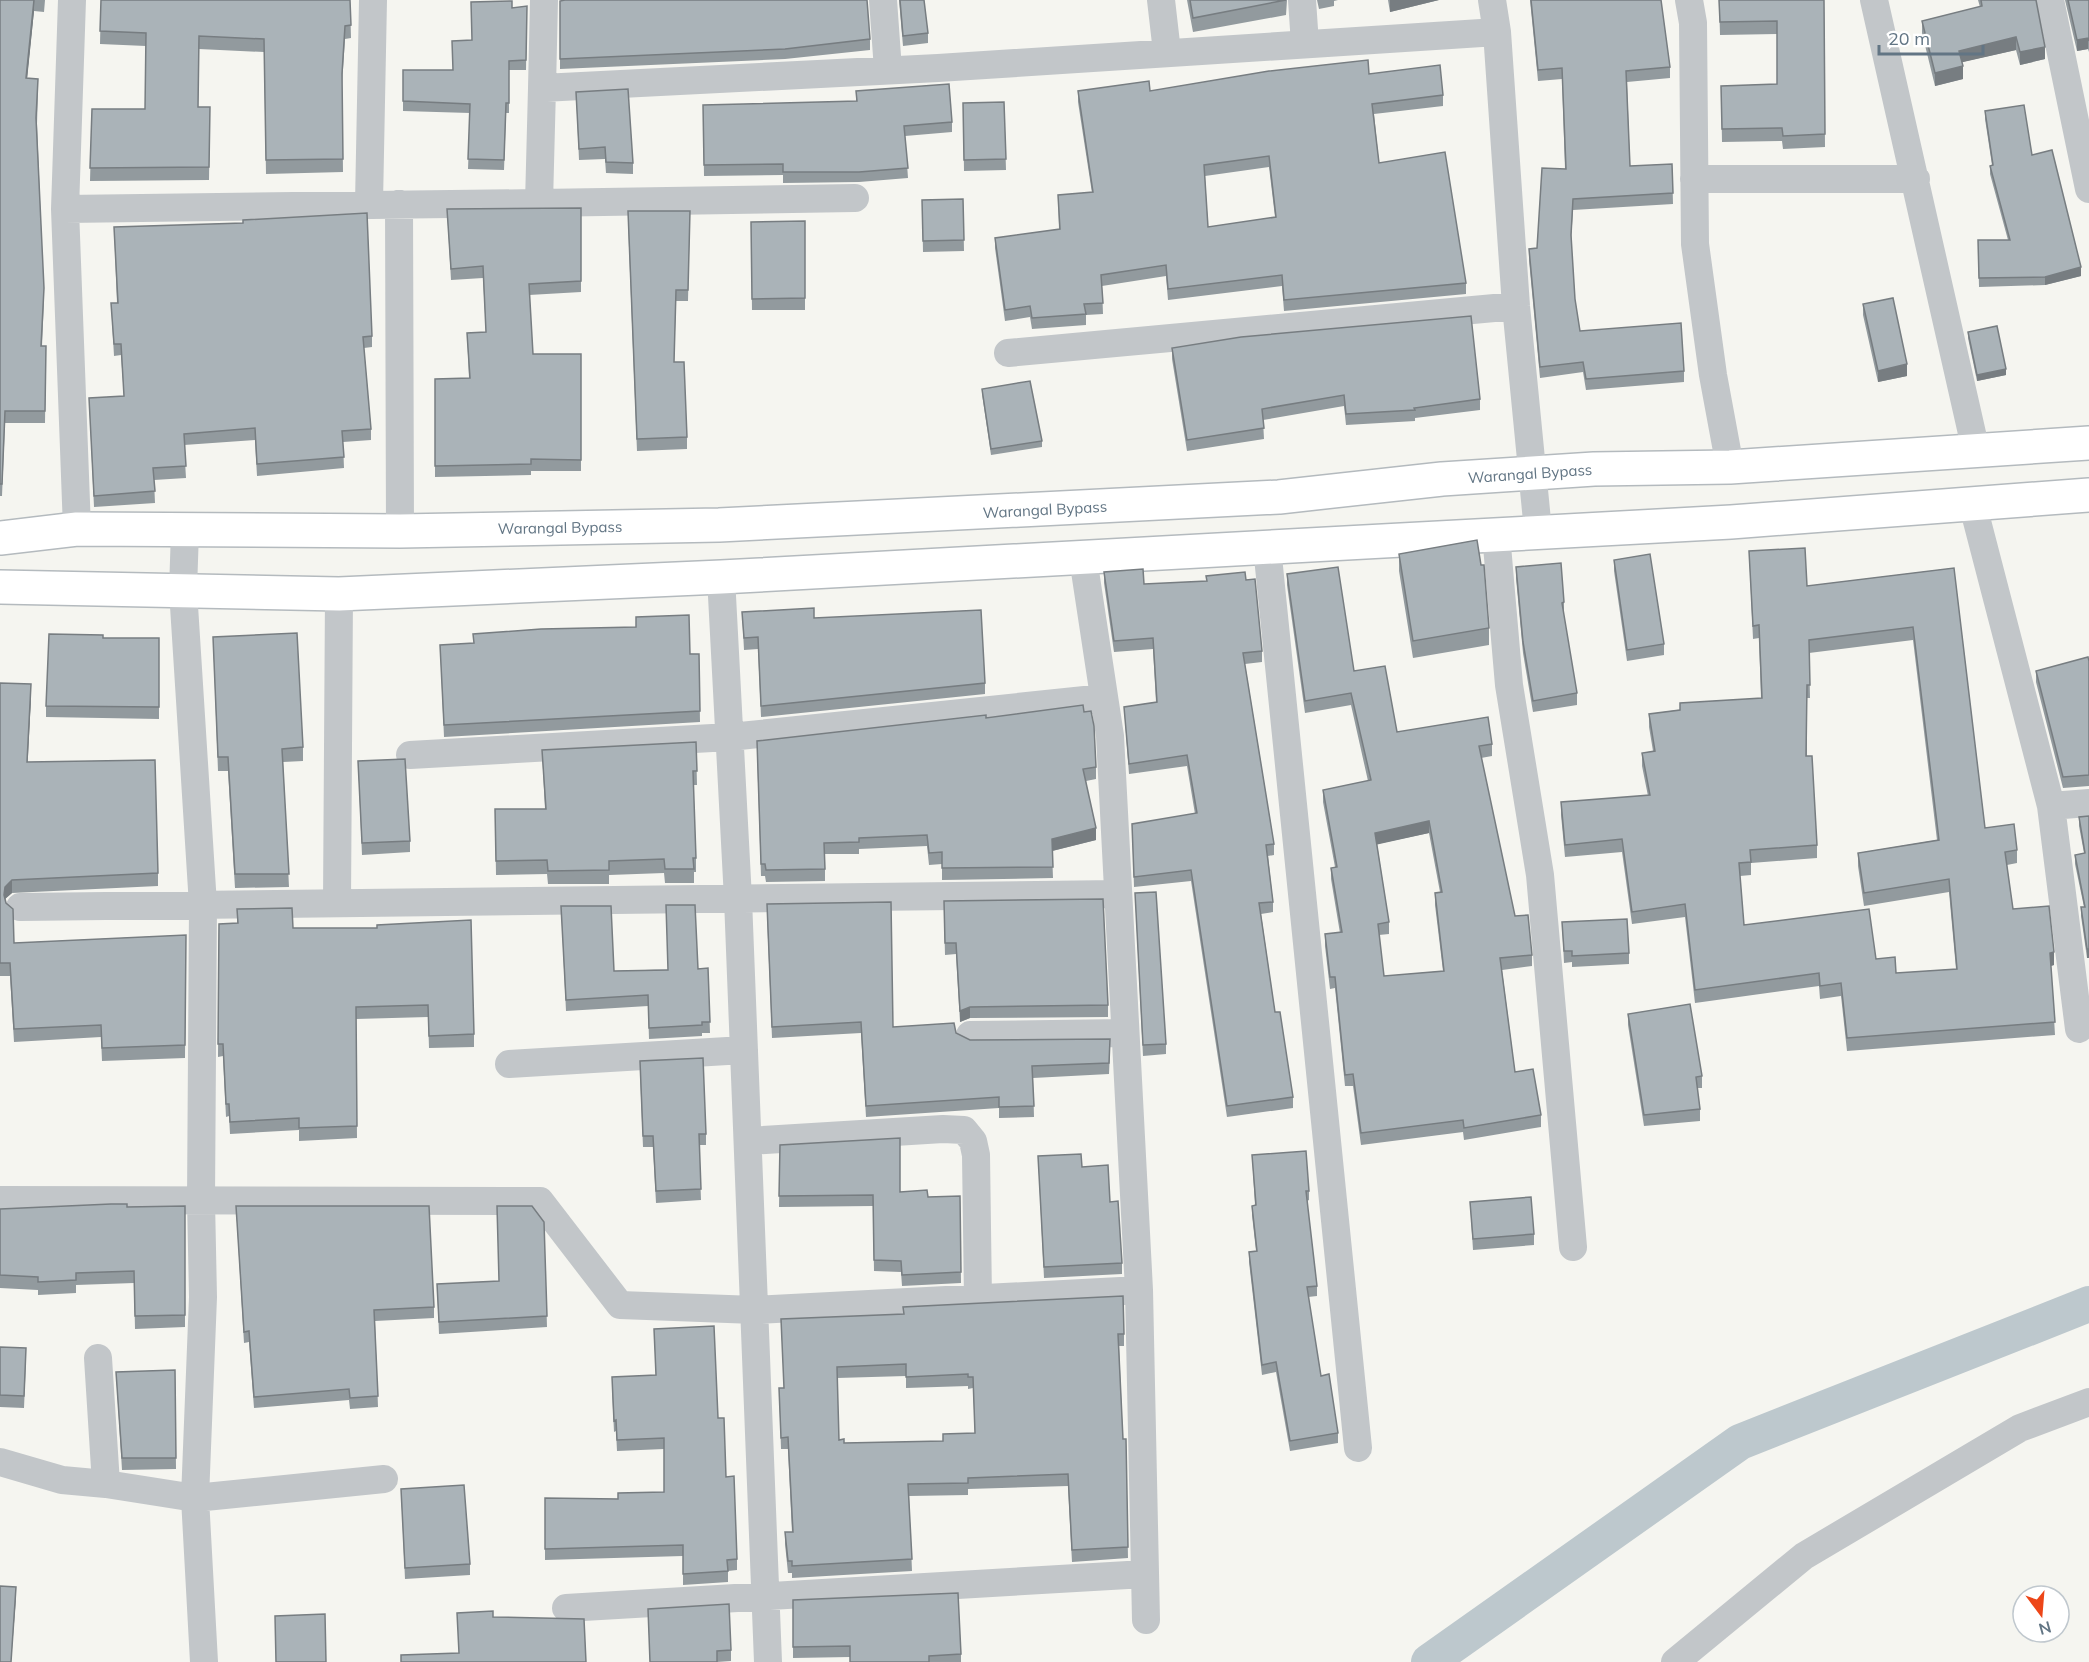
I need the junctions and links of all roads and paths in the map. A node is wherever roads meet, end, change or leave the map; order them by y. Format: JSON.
{"nodes":[{"id":1,"x":72,"y":0,"type":"edge"},
{"id":2,"x":373,"y":0,"type":"edge"},
{"id":3,"x":544,"y":0,"type":"edge"},
{"id":4,"x":883,"y":0,"type":"edge"},
{"id":5,"x":1161,"y":0,"type":"edge"},
{"id":6,"x":1302,"y":0,"type":"edge"},
{"id":7,"x":1492,"y":0,"type":"edge"},
{"id":8,"x":1689,"y":0,"type":"edge"},
{"id":9,"x":1874,"y":0,"type":"edge"},
{"id":10,"x":2050,"y":0,"type":"edge"},
{"id":11,"x":1497,"y":32,"type":"junction"},
{"id":12,"x":1305,"y":44,"type":"junction"},
{"id":13,"x":1167,"y":52,"type":"junction"},
{"id":14,"x":888,"y":70,"type":"junction"},
{"id":15,"x":542,"y":88,"type":"junction"},
{"id":16,"x":1916,"y":178,"type":"junction"},
{"id":17,"x":1694,"y":179,"type":"junction"},
{"id":18,"x":2089,"y":189,"type":"edge"},
{"id":19,"x":855,"y":198,"type":"dead end"},
{"id":20,"x":369,"y":203,"type":"junction"},
{"id":21,"x":539,"y":203,"type":"junction"},
{"id":22,"x":399,"y":204,"type":"junction"},
{"id":23,"x":64,"y":208,"type":"junction"},
{"id":24,"x":1516,"y":306,"type":"junction"},
{"id":25,"x":1008,"y":353,"type":"dead end"},
{"id":26,"x":2089,"y":443,"type":"edge"},
{"id":27,"x":1976,"y":451,"type":"junction"},
{"id":28,"x":1730,"y":467,"type":"junction"},
{"id":29,"x":1533,"y":473,"type":"junction"},
{"id":30,"x":2089,"y":495,"type":"edge"},
{"id":31,"x":1972,"y":502,"type":"junction"},
{"id":32,"x":77,"y":529,"type":"junction"},
{"id":33,"x":184,"y":531,"type":"junction"},
{"id":34,"x":400,"y":531,"type":"junction"},
{"id":35,"x":1538,"y":531,"type":"junction"},
{"id":36,"x":1496,"y":534,"type":"junction"},
{"id":37,"x":0,"y":538,"type":"edge"},
{"id":38,"x":1267,"y":547,"type":"junction"},
{"id":39,"x":1083,"y":558,"type":"junction"},
{"id":40,"x":721,"y":578,"type":"junction"},
{"id":41,"x":0,"y":587,"type":"edge"},
{"id":42,"x":183,"y":590,"type":"junction"},
{"id":43,"x":339,"y":594,"type":"junction"},
{"id":44,"x":1104,"y":698,"type":"junction"},
{"id":45,"x":730,"y":737,"type":"junction"},
{"id":46,"x":410,"y":755,"type":"dead end"},
{"id":47,"x":2089,"y":802,"type":"edge"},
{"id":48,"x":2051,"y":806,"type":"junction"},
{"id":49,"x":1118,"y":894,"type":"junction"},
{"id":50,"x":738,"y":899,"type":"junction"},
{"id":51,"x":338,"y":903,"type":"junction"},
{"id":52,"x":203,"y":905,"type":"junction"},
{"id":53,"x":20,"y":907,"type":"dead end"},
{"id":54,"x":2079,"y":1029,"type":"dead end"},
{"id":55,"x":1125,"y":1033,"type":"junction"},
{"id":56,"x":970,"y":1035,"type":"dead end"},
{"id":57,"x":744,"y":1050,"type":"junction"},
{"id":58,"x":509,"y":1064,"type":"dead end"},
{"id":59,"x":748,"y":1141,"type":"junction"},
{"id":60,"x":0,"y":1200,"type":"edge"},
{"id":61,"x":201,"y":1201,"type":"junction"},
{"id":62,"x":1573,"y":1247,"type":"dead end"},
{"id":63,"x":1139,"y":1290,"type":"junction"},
{"id":64,"x":978,"y":1299,"type":"junction"},
{"id":65,"x":755,"y":1310,"type":"junction"},
{"id":66,"x":98,"y":1358,"type":"dead end"},
{"id":67,"x":2089,"y":1402,"type":"edge"},
{"id":68,"x":1358,"y":1448,"type":"dead end"},
{"id":69,"x":0,"y":1462,"type":"edge"},
{"id":70,"x":384,"y":1479,"type":"dead end"},
{"id":71,"x":106,"y":1484,"type":"junction"},
{"id":72,"x":195,"y":1498,"type":"junction"},
{"id":73,"x":1145,"y":1574,"type":"junction"},
{"id":74,"x":766,"y":1597,"type":"junction"},
{"id":75,"x":566,"y":1608,"type":"dead end"},
{"id":76,"x":1146,"y":1620,"type":"dead end"},
{"id":77,"x":204,"y":1662,"type":"edge"},
{"id":78,"x":768,"y":1662,"type":"edge"},
{"id":79,"x":1675,"y":1662,"type":"edge"}],
"edges":[{"from":1,"to":23,"type":"street"},
{"from":2,"to":20,"type":"street"},
{"from":3,"to":15,"type":"street"},
{"from":4,"to":14,"type":"street"},
{"from":5,"to":13,"type":"street"},
{"from":6,"to":12,"type":"street"},
{"from":7,"to":11,"type":"street"},
{"from":8,"to":17,"type":"street"},
{"from":9,"to":16,"type":"street"},
{"from":10,"to":18,"type":"street"},
{"from":11,"to":12,"type":"street"},
{"from":11,"to":24,"type":"street"},
{"from":12,"to":13,"type":"street"},
{"from":13,"to":14,"type":"street"},
{"from":14,"to":15,"type":"street"},
{"from":15,"to":21,"type":"street"},
{"from":16,"to":17,"type":"street"},
{"from":16,"to":27,"type":"street"},
{"from":17,"to":28,"type":"street"},
{"from":19,"to":21,"type":"street"},
{"from":20,"to":22,"type":"street"},
{"from":20,"to":23,"type":"street"},
{"from":21,"to":22,"type":"street"},
{"from":22,"to":34,"type":"street"},
{"from":23,"to":32,"type":"street"},
{"from":24,"to":25,"type":"street"},
{"from":24,"to":29,"type":"street"},
{"from":26,"to":27,"type":"main road","name":"Warangal Bypass"},
{"from":27,"to":28,"type":"main road","name":"Warangal Bypass"},
{"from":28,"to":29,"type":"main road","name":"Warangal Bypass"},
{"from":29,"to":34,"type":"main road","name":"Warangal Bypass"},
{"from":29,"to":35,"type":"street"},
{"from":30,"to":31,"type":"main road"},
{"from":31,"to":35,"type":"main road"},
{"from":31,"to":48,"type":"street"},
{"from":32,"to":33,"type":"main road","name":"Warangal Bypass"},
{"from":32,"to":37,"type":"main road","name":"Warangal Bypass"},
{"from":33,"to":34,"type":"main road","name":"Warangal Bypass"},
{"from":33,"to":42,"type":"street"},
{"from":35,"to":36,"type":"main road"},
{"from":36,"to":38,"type":"main road"},
{"from":36,"to":62,"type":"street"},
{"from":38,"to":39,"type":"main road"},
{"from":38,"to":68,"type":"street"},
{"from":39,"to":40,"type":"main road"},
{"from":39,"to":44,"type":"street"},
{"from":40,"to":43,"type":"main road"},
{"from":40,"to":45,"type":"street"},
{"from":41,"to":42,"type":"main road"},
{"from":42,"to":43,"type":"main road"},
{"from":42,"to":52,"type":"street"},
{"from":43,"to":51,"type":"street"},
{"from":44,"to":45,"type":"street"},
{"from":44,"to":49,"type":"street"},
{"from":45,"to":46,"type":"street"},
{"from":45,"to":50,"type":"street"},
{"from":47,"to":48,"type":"street"},
{"from":48,"to":54,"type":"street"},
{"from":49,"to":50,"type":"street"},
{"from":49,"to":55,"type":"street"},
{"from":50,"to":51,"type":"street"},
{"from":50,"to":57,"type":"street"},
{"from":51,"to":52,"type":"street"},
{"from":52,"to":53,"type":"street"},
{"from":52,"to":61,"type":"street"},
{"from":55,"to":56,"type":"street"},
{"from":55,"to":63,"type":"street"},
{"from":57,"to":58,"type":"street"},
{"from":57,"to":59,"type":"street"},
{"from":59,"to":64,"type":"street"},
{"from":59,"to":65,"type":"street"},
{"from":60,"to":61,"type":"street"},
{"from":61,"to":65,"type":"street"},
{"from":61,"to":72,"type":"street"},
{"from":63,"to":64,"type":"street"},
{"from":63,"to":73,"type":"street"},
{"from":64,"to":65,"type":"street"},
{"from":65,"to":74,"type":"street"},
{"from":66,"to":71,"type":"street"},
{"from":67,"to":79,"type":"street"},
{"from":69,"to":71,"type":"street"},
{"from":70,"to":72,"type":"street"},
{"from":71,"to":72,"type":"street"},
{"from":72,"to":77,"type":"street"},
{"from":73,"to":74,"type":"street"},
{"from":73,"to":76,"type":"street"},
{"from":74,"to":75,"type":"street"},
{"from":74,"to":78,"type":"street"}]}
